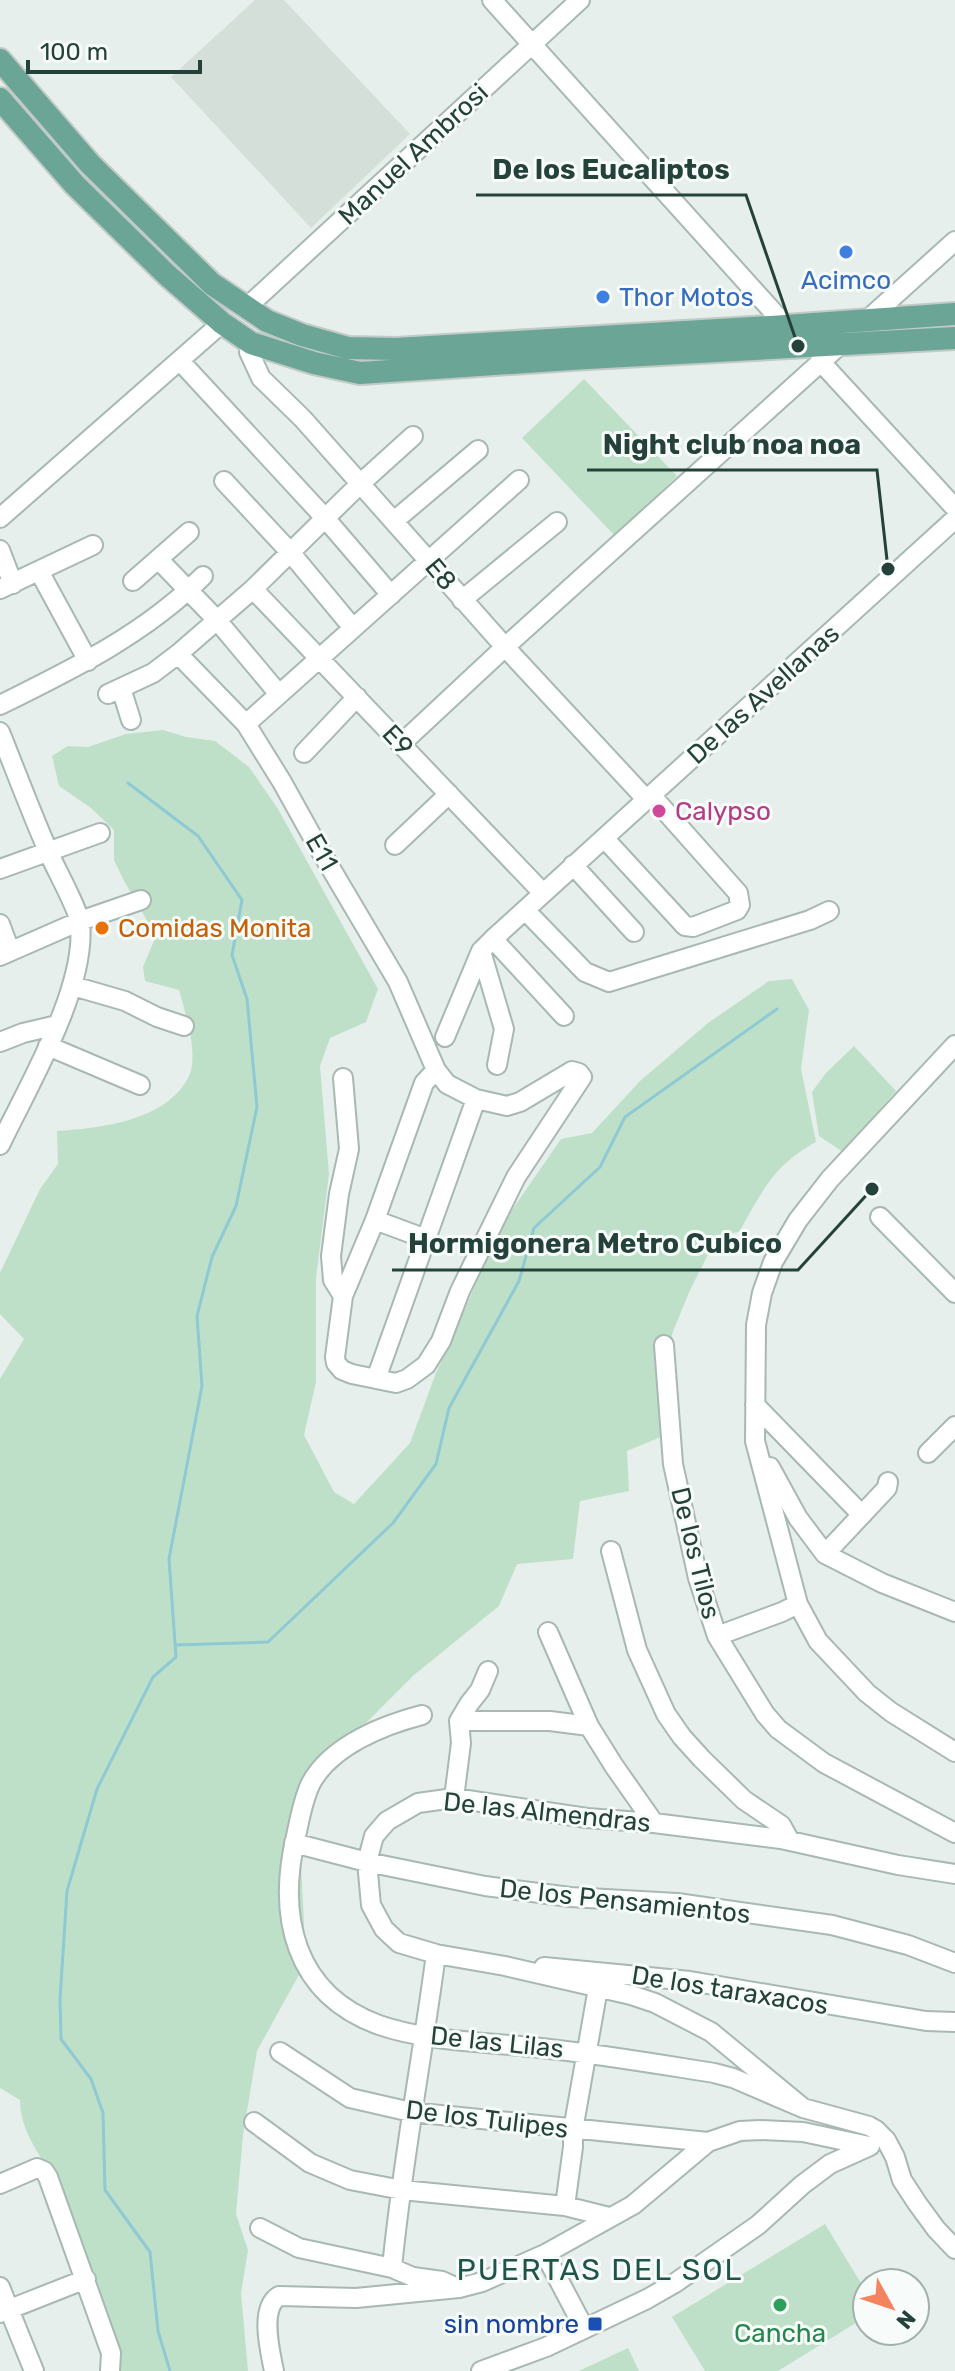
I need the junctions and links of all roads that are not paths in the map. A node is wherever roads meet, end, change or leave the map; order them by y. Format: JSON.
{"nodes":[{"id":1,"x":492,"y":0,"type":"edge"},
{"id":2,"x":580,"y":0,"type":"edge"},
{"id":3,"x":532,"y":45,"type":"junction"},
{"id":4,"x":0,"y":60,"type":"edge"},
{"id":5,"x":0,"y":99,"type":"edge"},
{"id":6,"x":955,"y":241,"type":"edge"},
{"id":7,"x":246,"y":308,"type":"junction"},
{"id":8,"x":955,"y":314,"type":"edge"},
{"id":9,"x":869,"y":319,"type":"junction"},
{"id":10,"x":222,"y":323,"type":"junction"},
{"id":11,"x":786,"y":326,"type":"junction"},
{"id":12,"x":955,"y":338,"type":"edge"},
{"id":13,"x":251,"y":343,"type":"junction"},
{"id":14,"x":839,"y":345,"type":"junction"},
{"id":15,"x":180,"y":361,"type":"junction"},
{"id":16,"x":820,"y":361,"type":"junction"},
{"id":17,"x":413,"y":436,"type":"dead end"},
{"id":18,"x":478,"y":450,"type":"dead end"},
{"id":19,"x":519,"y":480,"type":"dead end"},
{"id":20,"x":224,"y":481,"type":"dead end"},
{"id":21,"x":361,"y":483,"type":"junction"},
{"id":22,"x":955,"y":508,"type":"edge"},
{"id":23,"x":0,"y":518,"type":"edge"},
{"id":24,"x":325,"y":518,"type":"junction"},
{"id":25,"x":955,"y":519,"type":"edge"},
{"id":26,"x":394,"y":521,"type":"junction"},
{"id":27,"x":557,"y":522,"type":"dead end"},
{"id":28,"x":189,"y":532,"type":"dead end"},
{"id":29,"x":93,"y":545,"type":"dead end"},
{"id":30,"x":0,"y":550,"type":"edge"},
{"id":31,"x":290,"y":552,"type":"junction"},
{"id":32,"x":159,"y":560,"type":"junction"},
{"id":33,"x":429,"y":560,"type":"junction"},
{"id":34,"x":39,"y":571,"type":"junction"},
{"id":35,"x":203,"y":576,"type":"dead end"},
{"id":36,"x":133,"y":581,"type":"dead end"},
{"id":37,"x":6,"y":586,"type":"edge"},
{"id":38,"x":253,"y":589,"type":"junction"},
{"id":39,"x":188,"y":590,"type":"junction"},
{"id":40,"x":391,"y":595,"type":"junction"},
{"id":41,"x":462,"y":600,"type":"junction"},
{"id":42,"x":216,"y":619,"type":"junction"},
{"id":43,"x":353,"y":628,"type":"junction"},
{"id":44,"x":505,"y":647,"type":"junction"},
{"id":45,"x":178,"y":654,"type":"junction"},
{"id":46,"x":319,"y":657,"type":"junction"},
{"id":47,"x":88,"y":661,"type":"junction"},
{"id":48,"x":278,"y":693,"type":"junction"},
{"id":49,"x":357,"y":697,"type":"junction"},
{"id":50,"x":0,"y":705,"type":"edge"},
{"id":51,"x":131,"y":720,"type":"dead end"},
{"id":52,"x":246,"y":724,"type":"junction"},
{"id":53,"x":0,"y":732,"type":"edge"},
{"id":54,"x":401,"y":744,"type":"junction"},
{"id":55,"x":304,"y":753,"type":"dead end"},
{"id":56,"x":449,"y":794,"type":"junction"},
{"id":57,"x":648,"y":797,"type":"junction"},
{"id":58,"x":100,"y":833,"type":"dead end"},
{"id":59,"x":604,"y":838,"type":"junction"},
{"id":60,"x":395,"y":845,"type":"dead end"},
{"id":61,"x":47,"y":850,"type":"junction"},
{"id":62,"x":573,"y":865,"type":"junction"},
{"id":63,"x":0,"y":869,"type":"edge"},
{"id":64,"x":542,"y":892,"type":"junction"},
{"id":65,"x":141,"y":900,"type":"dead end"},
{"id":66,"x":525,"y":910,"type":"junction"},
{"id":67,"x":829,"y":911,"type":"dead end"},
{"id":68,"x":80,"y":921,"type":"junction"},
{"id":69,"x":0,"y":924,"type":"edge"},
{"id":70,"x":634,"y":932,"type":"dead end"},
{"id":71,"x":487,"y":945,"type":"junction"},
{"id":72,"x":5,"y":954,"type":"edge"},
{"id":73,"x":73,"y":986,"type":"junction"},
{"id":74,"x":564,"y":1016,"type":"dead end"},
{"id":75,"x":57,"y":1025,"type":"junction"},
{"id":76,"x":184,"y":1026,"type":"dead end"},
{"id":77,"x":23,"y":1033,"type":"junction"},
{"id":78,"x":445,"y":1037,"type":"dead end"},
{"id":79,"x":0,"y":1042,"type":"edge"},
{"id":80,"x":955,"y":1045,"type":"edge"},
{"id":81,"x":48,"y":1046,"type":"junction"},
{"id":82,"x":0,"y":1050,"type":"edge"},
{"id":83,"x":497,"y":1065,"type":"dead end"},
{"id":84,"x":436,"y":1070,"type":"junction"},
{"id":85,"x":343,"y":1078,"type":"dead end"},
{"id":86,"x":140,"y":1085,"type":"dead end"},
{"id":87,"x":476,"y":1099,"type":"junction"},
{"id":88,"x":0,"y":1145,"type":"edge"},
{"id":89,"x":880,"y":1217,"type":"dead end"},
{"id":90,"x":375,"y":1220,"type":"junction"},
{"id":91,"x":426,"y":1239,"type":"junction"},
{"id":92,"x":955,"y":1293,"type":"edge"},
{"id":93,"x":343,"y":1296,"type":"junction"},
{"id":94,"x":664,"y":1345,"type":"dead end"},
{"id":95,"x":376,"y":1379,"type":"junction"},
{"id":96,"x":755,"y":1405,"type":"junction"},
{"id":97,"x":955,"y":1426,"type":"edge"},
{"id":98,"x":755,"y":1441,"type":"junction"},
{"id":99,"x":928,"y":1453,"type":"dead end"},
{"id":100,"x":888,"y":1482,"type":"dead end"},
{"id":101,"x":862,"y":1515,"type":"junction"},
{"id":102,"x":611,"y":1551,"type":"dead end"},
{"id":103,"x":825,"y":1554,"type":"junction"},
{"id":104,"x":798,"y":1604,"type":"junction"},
{"id":105,"x":952,"y":1614,"type":"edge"},
{"id":106,"x":548,"y":1632,"type":"dead end"},
{"id":107,"x":717,"y":1636,"type":"junction"},
{"id":108,"x":488,"y":1671,"type":"dead end"},
{"id":109,"x":422,"y":1715,"type":"dead end"},
{"id":110,"x":459,"y":1721,"type":"junction"},
{"id":111,"x":589,"y":1726,"type":"junction"},
{"id":112,"x":955,"y":1752,"type":"edge"},
{"id":113,"x":454,"y":1798,"type":"junction"},
{"id":114,"x":654,"y":1823,"type":"junction"},
{"id":115,"x":955,"y":1833,"type":"edge"},
{"id":116,"x":790,"y":1841,"type":"junction"},
{"id":117,"x":294,"y":1843,"type":"junction"},
{"id":118,"x":367,"y":1862,"type":"junction"},
{"id":119,"x":955,"y":1874,"type":"edge"},
{"id":120,"x":436,"y":1954,"type":"junction"},
{"id":121,"x":955,"y":1963,"type":"edge"},
{"id":122,"x":505,"y":1966,"type":"junction"},
{"id":123,"x":598,"y":1988,"type":"junction"},
{"id":124,"x":955,"y":2022,"type":"edge"},
{"id":125,"x":425,"y":2035,"type":"junction"},
{"id":126,"x":280,"y":2052,"type":"dead end"},
{"id":127,"x":587,"y":2053,"type":"junction"},
{"id":128,"x":803,"y":2108,"type":"junction"},
{"id":129,"x":411,"y":2112,"type":"junction"},
{"id":130,"x":254,"y":2122,"type":"dead end"},
{"id":131,"x":573,"y":2130,"type":"junction"},
{"id":132,"x":708,"y":2142,"type":"junction"},
{"id":133,"x":877,"y":2143,"type":"junction"},
{"id":134,"x":0,"y":2184,"type":"edge"},
{"id":135,"x":402,"y":2190,"type":"junction"},
{"id":136,"x":565,"y":2206,"type":"junction"},
{"id":137,"x":609,"y":2217,"type":"junction"},
{"id":138,"x":260,"y":2228,"type":"dead end"},
{"id":139,"x":955,"y":2249,"type":"edge"},
{"id":140,"x":545,"y":2254,"type":"junction"},
{"id":141,"x":392,"y":2268,"type":"junction"},
{"id":142,"x":86,"y":2279,"type":"junction"},
{"id":143,"x":0,"y":2287,"type":"edge"},
{"id":144,"x":459,"y":2288,"type":"junction"},
{"id":145,"x":4,"y":2311,"type":"edge"},
{"id":146,"x":584,"y":2328,"type":"junction"},
{"id":147,"x":34,"y":2371,"type":"edge"},
{"id":148,"x":110,"y":2371,"type":"edge"},
{"id":149,"x":274,"y":2371,"type":"edge"},
{"id":150,"x":481,"y":2371,"type":"edge"}],
"edges":[{"from":1,"to":3,"type":"street"},
{"from":2,"to":3,"type":"street","name":"Manuel Ambrosi"},
{"from":3,"to":7,"type":"street","name":"Manuel Ambrosi"},
{"from":3,"to":11,"type":"street"},
{"from":4,"to":7,"type":"main road"},
{"from":5,"to":10,"type":"main road"},
{"from":6,"to":9,"type":"street"},
{"from":7,"to":11,"type":"main road"},
{"from":8,"to":9,"type":"main road"},
{"from":9,"to":11,"type":"main road"},
{"from":9,"to":14,"type":"street"},
{"from":10,"to":13,"type":"main road"},
{"from":10,"to":15,"type":"street"},
{"from":12,"to":14,"type":"main road"},
{"from":13,"to":14,"type":"main road"},
{"from":13,"to":21,"type":"street","name":"E8"},
{"from":14,"to":16,"type":"street"},
{"from":15,"to":23,"type":"street"},
{"from":15,"to":24,"type":"street"},
{"from":16,"to":22,"type":"street"},
{"from":16,"to":44,"type":"street"},
{"from":17,"to":21,"type":"street"},
{"from":18,"to":26,"type":"street"},
{"from":19,"to":33,"type":"street"},
{"from":20,"to":31,"type":"street"},
{"from":21,"to":24,"type":"street"},
{"from":21,"to":26,"type":"street","name":"E8"},
{"from":24,"to":31,"type":"street"},
{"from":24,"to":40,"type":"street"},
{"from":25,"to":57,"type":"street","name":"De las Avellanas"},
{"from":26,"to":33,"type":"street","name":"E8"},
{"from":27,"to":41,"type":"street"},
{"from":28,"to":32,"type":"street"},
{"from":29,"to":34,"type":"street"},
{"from":30,"to":37,"type":"street"},
{"from":31,"to":38,"type":"street"},
{"from":31,"to":43,"type":"street"},
{"from":32,"to":36,"type":"street"},
{"from":32,"to":39,"type":"street"},
{"from":33,"to":40,"type":"street"},
{"from":33,"to":41,"type":"street","name":"E8"},
{"from":34,"to":37,"type":"street"},
{"from":34,"to":47,"type":"street"},
{"from":35,"to":39,"type":"street"},
{"from":38,"to":42,"type":"street"},
{"from":38,"to":46,"type":"street","name":"E9"},
{"from":39,"to":42,"type":"street"},
{"from":39,"to":47,"type":"street"},
{"from":40,"to":43,"type":"street"},
{"from":41,"to":44,"type":"street","name":"E8"},
{"from":42,"to":45,"type":"street"},
{"from":42,"to":48,"type":"street"},
{"from":43,"to":46,"type":"street"},
{"from":44,"to":54,"type":"street"},
{"from":44,"to":57,"type":"street","name":"E8"},
{"from":45,"to":51,"type":"street"},
{"from":45,"to":52,"type":"street","name":"E11"},
{"from":46,"to":48,"type":"street"},
{"from":46,"to":49,"type":"street","name":"E9"},
{"from":47,"to":50,"type":"street"},
{"from":48,"to":52,"type":"street"},
{"from":49,"to":54,"type":"street","name":"E9"},
{"from":49,"to":55,"type":"street"},
{"from":52,"to":84,"type":"street","name":"E11"},
{"from":53,"to":61,"type":"street"},
{"from":54,"to":56,"type":"street","name":"E9"},
{"from":56,"to":60,"type":"street"},
{"from":56,"to":64,"type":"street","name":"E9"},
{"from":57,"to":59,"type":"street","name":"De las Avellanas"},
{"from":57,"to":59,"type":"street","name":"E8"},
{"from":58,"to":61,"type":"street"},
{"from":59,"to":62,"type":"street","name":"De las Avellanas"},
{"from":61,"to":63,"type":"street"},
{"from":61,"to":68,"type":"street"},
{"from":62,"to":64,"type":"street","name":"De las Avellanas"},
{"from":62,"to":70,"type":"street"},
{"from":64,"to":66,"type":"street","name":"De las Avellanas"},
{"from":65,"to":68,"type":"street"},
{"from":66,"to":67,"type":"street"},
{"from":66,"to":71,"type":"street","name":"De las Avellanas"},
{"from":68,"to":72,"type":"street"},
{"from":68,"to":73,"type":"street"},
{"from":69,"to":72,"type":"street"},
{"from":71,"to":74,"type":"street"},
{"from":71,"to":78,"type":"street"},
{"from":71,"to":83,"type":"street"},
{"from":73,"to":75,"type":"street"},
{"from":73,"to":76,"type":"street"},
{"from":75,"to":77,"type":"street"},
{"from":75,"to":81,"type":"street"},
{"from":77,"to":79,"type":"street"},
{"from":77,"to":82,"type":"street"},
{"from":80,"to":96,"type":"street"},
{"from":81,"to":86,"type":"street"},
{"from":81,"to":88,"type":"street"},
{"from":84,"to":87,"type":"street"},
{"from":84,"to":90,"type":"street"},
{"from":85,"to":93,"type":"street"},
{"from":87,"to":91,"type":"street"},
{"from":87,"to":95,"type":"street"},
{"from":89,"to":92,"type":"street"},
{"from":90,"to":91,"type":"street"},
{"from":90,"to":93,"type":"street"},
{"from":91,"to":95,"type":"street"},
{"from":93,"to":95,"type":"street"},
{"from":94,"to":107,"type":"street","name":"De los Tilos"},
{"from":96,"to":98,"type":"street"},
{"from":96,"to":101,"type":"street"},
{"from":97,"to":99,"type":"street"},
{"from":98,"to":103,"type":"street"},
{"from":98,"to":104,"type":"street"},
{"from":100,"to":101,"type":"street"},
{"from":101,"to":103,"type":"street"},
{"from":102,"to":116,"type":"street"},
{"from":103,"to":105,"type":"street"},
{"from":104,"to":107,"type":"street"},
{"from":104,"to":112,"type":"street"},
{"from":106,"to":111,"type":"street"},
{"from":107,"to":115,"type":"street","name":"De los Tilos"},
{"from":108,"to":110,"type":"street"},
{"from":109,"to":117,"type":"street","name":"De las Lilas"},
{"from":110,"to":111,"type":"street"},
{"from":110,"to":113,"type":"street"},
{"from":111,"to":114,"type":"street"},
{"from":113,"to":114,"type":"street","name":"De las Almendras"},
{"from":113,"to":118,"type":"street","name":"De las Almendras"},
{"from":114,"to":116,"type":"street","name":"De las Almendras"},
{"from":116,"to":119,"type":"street","name":"De las Almendras"},
{"from":117,"to":118,"type":"street","name":"De los Pensamientos"},
{"from":117,"to":125,"type":"street","name":"De las Lilas"},
{"from":118,"to":120,"type":"street","name":"De las Almendras"},
{"from":118,"to":121,"type":"street","name":"De los Pensamientos"},
{"from":120,"to":122,"type":"street","name":"De las Almendras"},
{"from":120,"to":125,"type":"street"},
{"from":122,"to":123,"type":"street","name":"De las Almendras"},
{"from":122,"to":124,"type":"street","name":"De los taraxacos"},
{"from":123,"to":127,"type":"street"},
{"from":123,"to":128,"type":"street","name":"De las Almendras"},
{"from":125,"to":127,"type":"street","name":"De las Lilas"},
{"from":125,"to":129,"type":"street"},
{"from":126,"to":129,"type":"street","name":"De los Tulipes"},
{"from":127,"to":128,"type":"street","name":"De las Lilas"},
{"from":127,"to":131,"type":"street"},
{"from":128,"to":133,"type":"street","name":"De las Lilas"},
{"from":129,"to":131,"type":"street","name":"De los Tulipes"},
{"from":129,"to":135,"type":"street"},
{"from":130,"to":135,"type":"street"},
{"from":131,"to":132,"type":"street","name":"De los Tulipes"},
{"from":131,"to":136,"type":"street"},
{"from":132,"to":133,"type":"street"},
{"from":132,"to":137,"type":"street"},
{"from":133,"to":139,"type":"street"},
{"from":133,"to":146,"type":"street"},
{"from":134,"to":142,"type":"street"},
{"from":135,"to":136,"type":"street"},
{"from":135,"to":141,"type":"street"},
{"from":136,"to":137,"type":"street"},
{"from":137,"to":140,"type":"street"},
{"from":138,"to":141,"type":"street"},
{"from":140,"to":144,"type":"street"},
{"from":140,"to":146,"type":"street"},
{"from":141,"to":144,"type":"street"},
{"from":142,"to":145,"type":"street"},
{"from":142,"to":148,"type":"street"},
{"from":143,"to":145,"type":"street"},
{"from":144,"to":149,"type":"street"},
{"from":145,"to":147,"type":"street"},
{"from":146,"to":150,"type":"street"}]}
